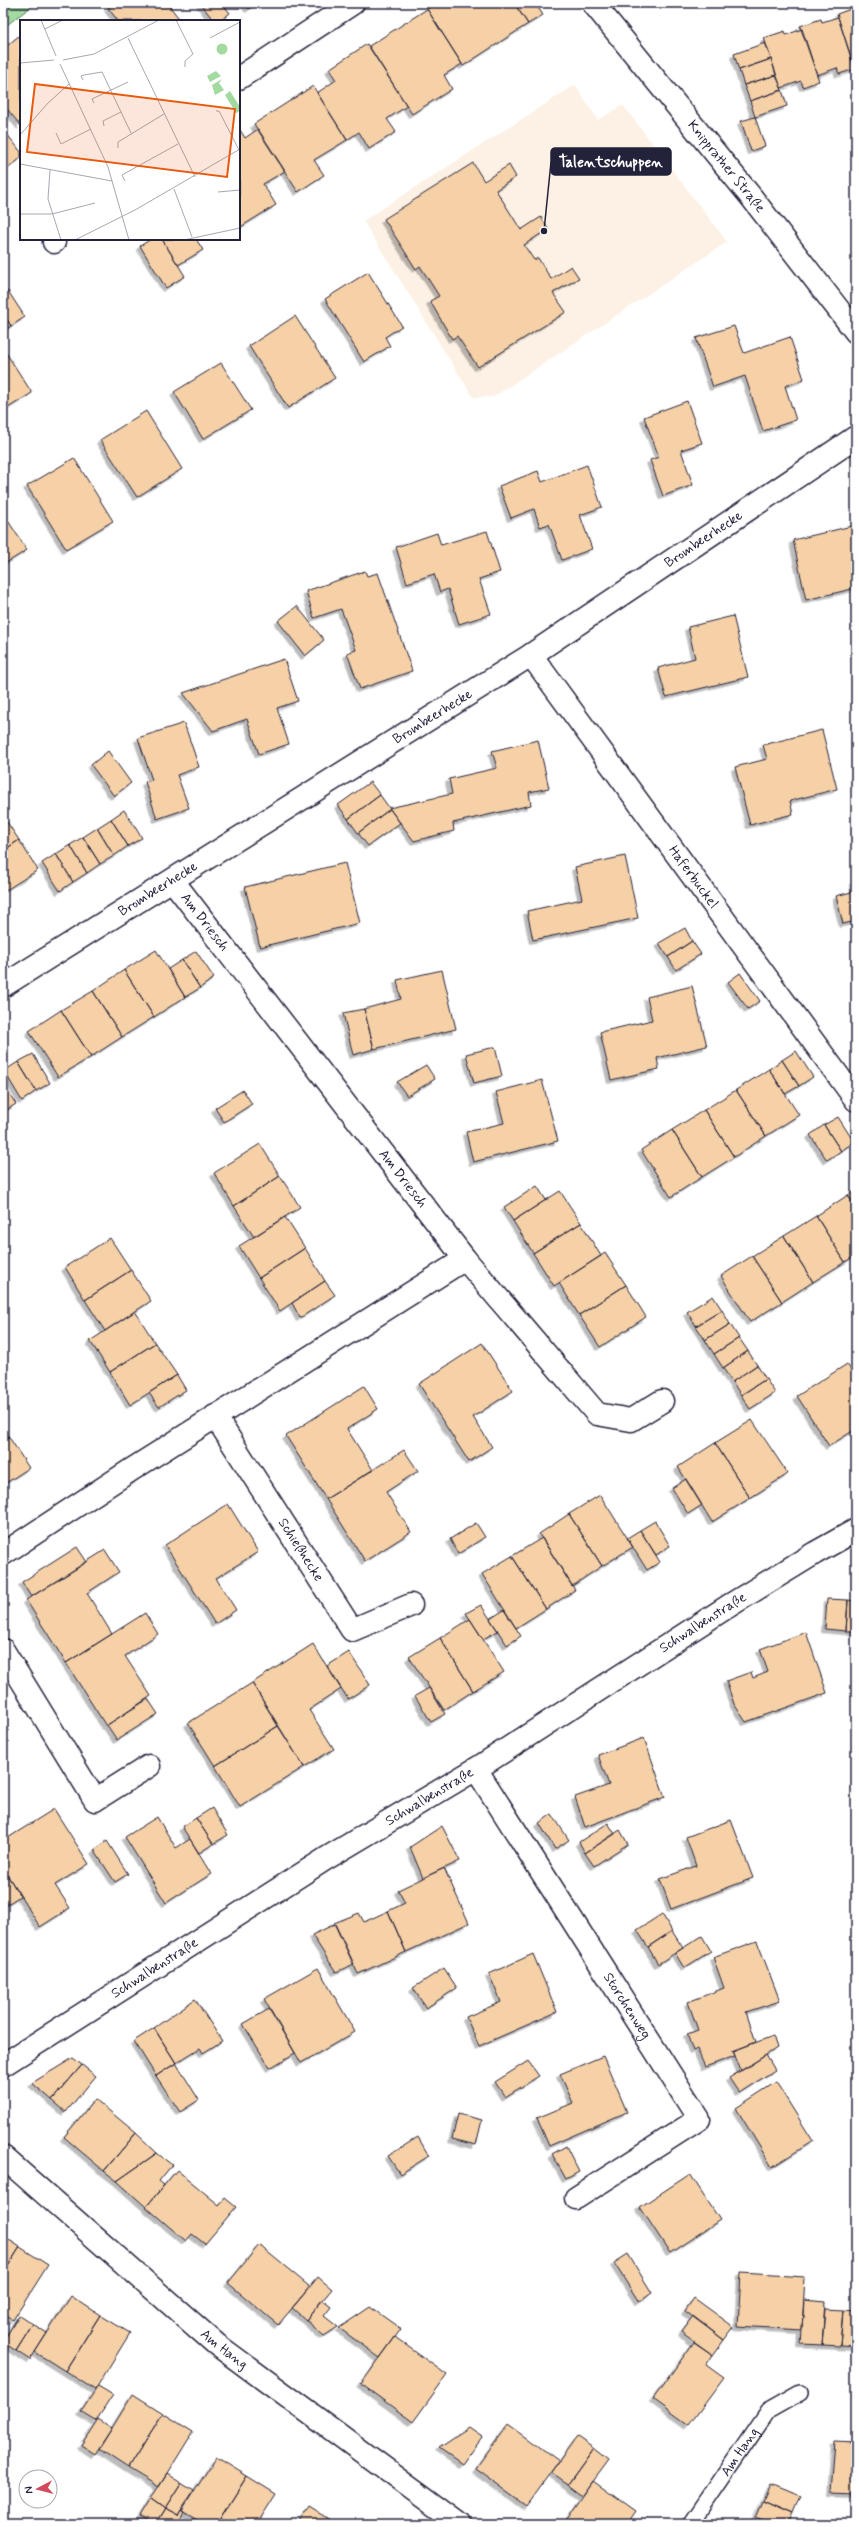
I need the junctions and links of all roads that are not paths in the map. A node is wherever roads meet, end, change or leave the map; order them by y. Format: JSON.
{"nodes":[{"id":1,"x":353,"y":3,"type":"edge"},
{"id":2,"x":593,"y":3,"type":"edge"},
{"id":3,"x":240,"y":77,"type":"edge"},
{"id":4,"x":856,"y":332,"type":"edge"},
{"id":5,"x":856,"y":437,"type":"edge"},
{"id":6,"x":531,"y":655,"type":"junction"},
{"id":7,"x":173,"y":881,"type":"junction"},
{"id":8,"x":3,"y":986,"type":"edge"},
{"id":9,"x":856,"y":1100,"type":"edge"},
{"id":10,"x":465,"y":1259,"type":"junction"},
{"id":11,"x":662,"y":1401,"type":"dead end"},
{"id":12,"x":215,"y":1416,"type":"junction"},
{"id":13,"x":856,"y":1530,"type":"edge"},
{"id":14,"x":3,"y":1554,"type":"edge"},
{"id":15,"x":411,"y":1605,"type":"dead end"},
{"id":16,"x":3,"y":1650,"type":"edge"},
{"id":17,"x":149,"y":1766,"type":"dead end"},
{"id":18,"x":476,"y":1769,"type":"junction"},
{"id":19,"x":3,"y":2065,"type":"edge"},
{"id":20,"x":3,"y":2157,"type":"edge"},
{"id":21,"x":576,"y":2198,"type":"dead end"},
{"id":22,"x":800,"y":2393,"type":"dead end"},
{"id":23,"x":460,"y":2524,"type":"edge"},
{"id":24,"x":692,"y":2524,"type":"edge"}],
"edges":[{"from":1,"to":3,"type":"street"},
{"from":2,"to":4,"type":"street","name":"Knipprather Straße"},
{"from":5,"to":6,"type":"street","name":"Brombeerhecke"},
{"from":6,"to":7,"type":"street","name":"Brombeerhecke"},
{"from":6,"to":9,"type":"street","name":"Haferbuckel"},
{"from":7,"to":8,"type":"street","name":"Brombeerhecke"},
{"from":7,"to":10,"type":"street","name":"Am Driesch"},
{"from":10,"to":11,"type":"street","name":"Am Driesch"},
{"from":10,"to":12,"type":"street"},
{"from":12,"to":14,"type":"street"},
{"from":12,"to":15,"type":"street","name":"Schießhecke"},
{"from":13,"to":18,"type":"street","name":"Schwalbenstraße"},
{"from":16,"to":17,"type":"street"},
{"from":18,"to":19,"type":"street","name":"Schwalbenstraße"},
{"from":18,"to":21,"type":"street","name":"Storchenweg"},
{"from":20,"to":23,"type":"street","name":"Am Hang"},
{"from":22,"to":24,"type":"lane","name":"Am Hang"}]}
